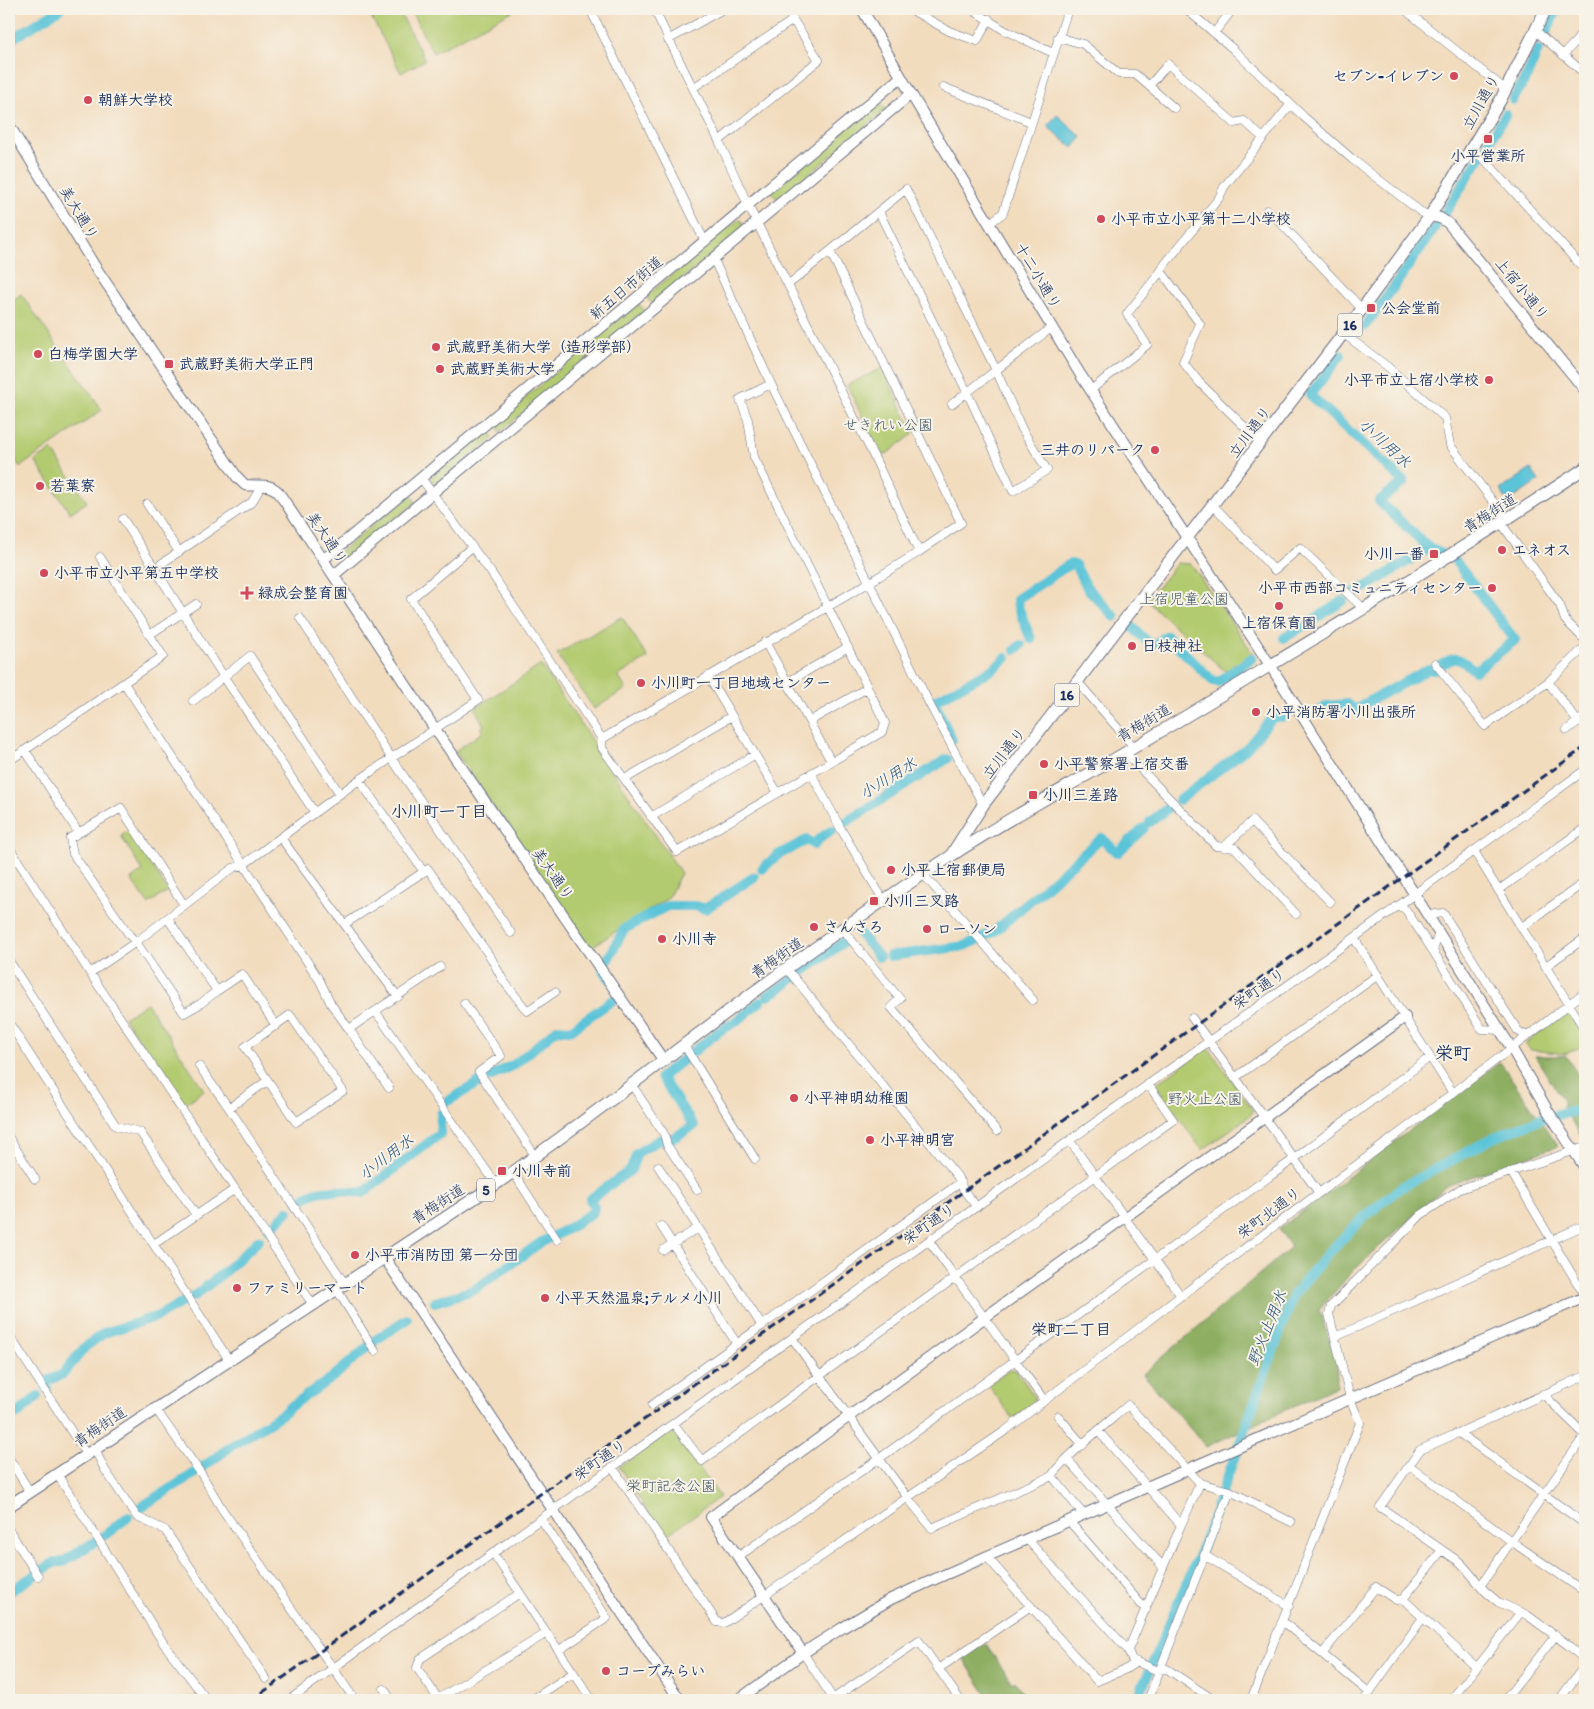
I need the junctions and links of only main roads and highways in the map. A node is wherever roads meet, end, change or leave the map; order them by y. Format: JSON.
{"nodes":[{"id":1,"x":1546,"y":9,"type":"edge"},
{"id":2,"x":1585,"y":468,"type":"edge"},
{"id":3,"x":951,"y":856,"type":"junction"},
{"id":4,"x":9,"y":1506,"type":"edge"}],
"edges":[{"from":1,"to":3,"type":"main road","name":"立川通り","number":"16"},
{"from":2,"to":3,"type":"main road","name":"青梅街道","number":"5"},
{"from":3,"to":4,"type":"main road","name":"青梅街道","number":"5"}]}
